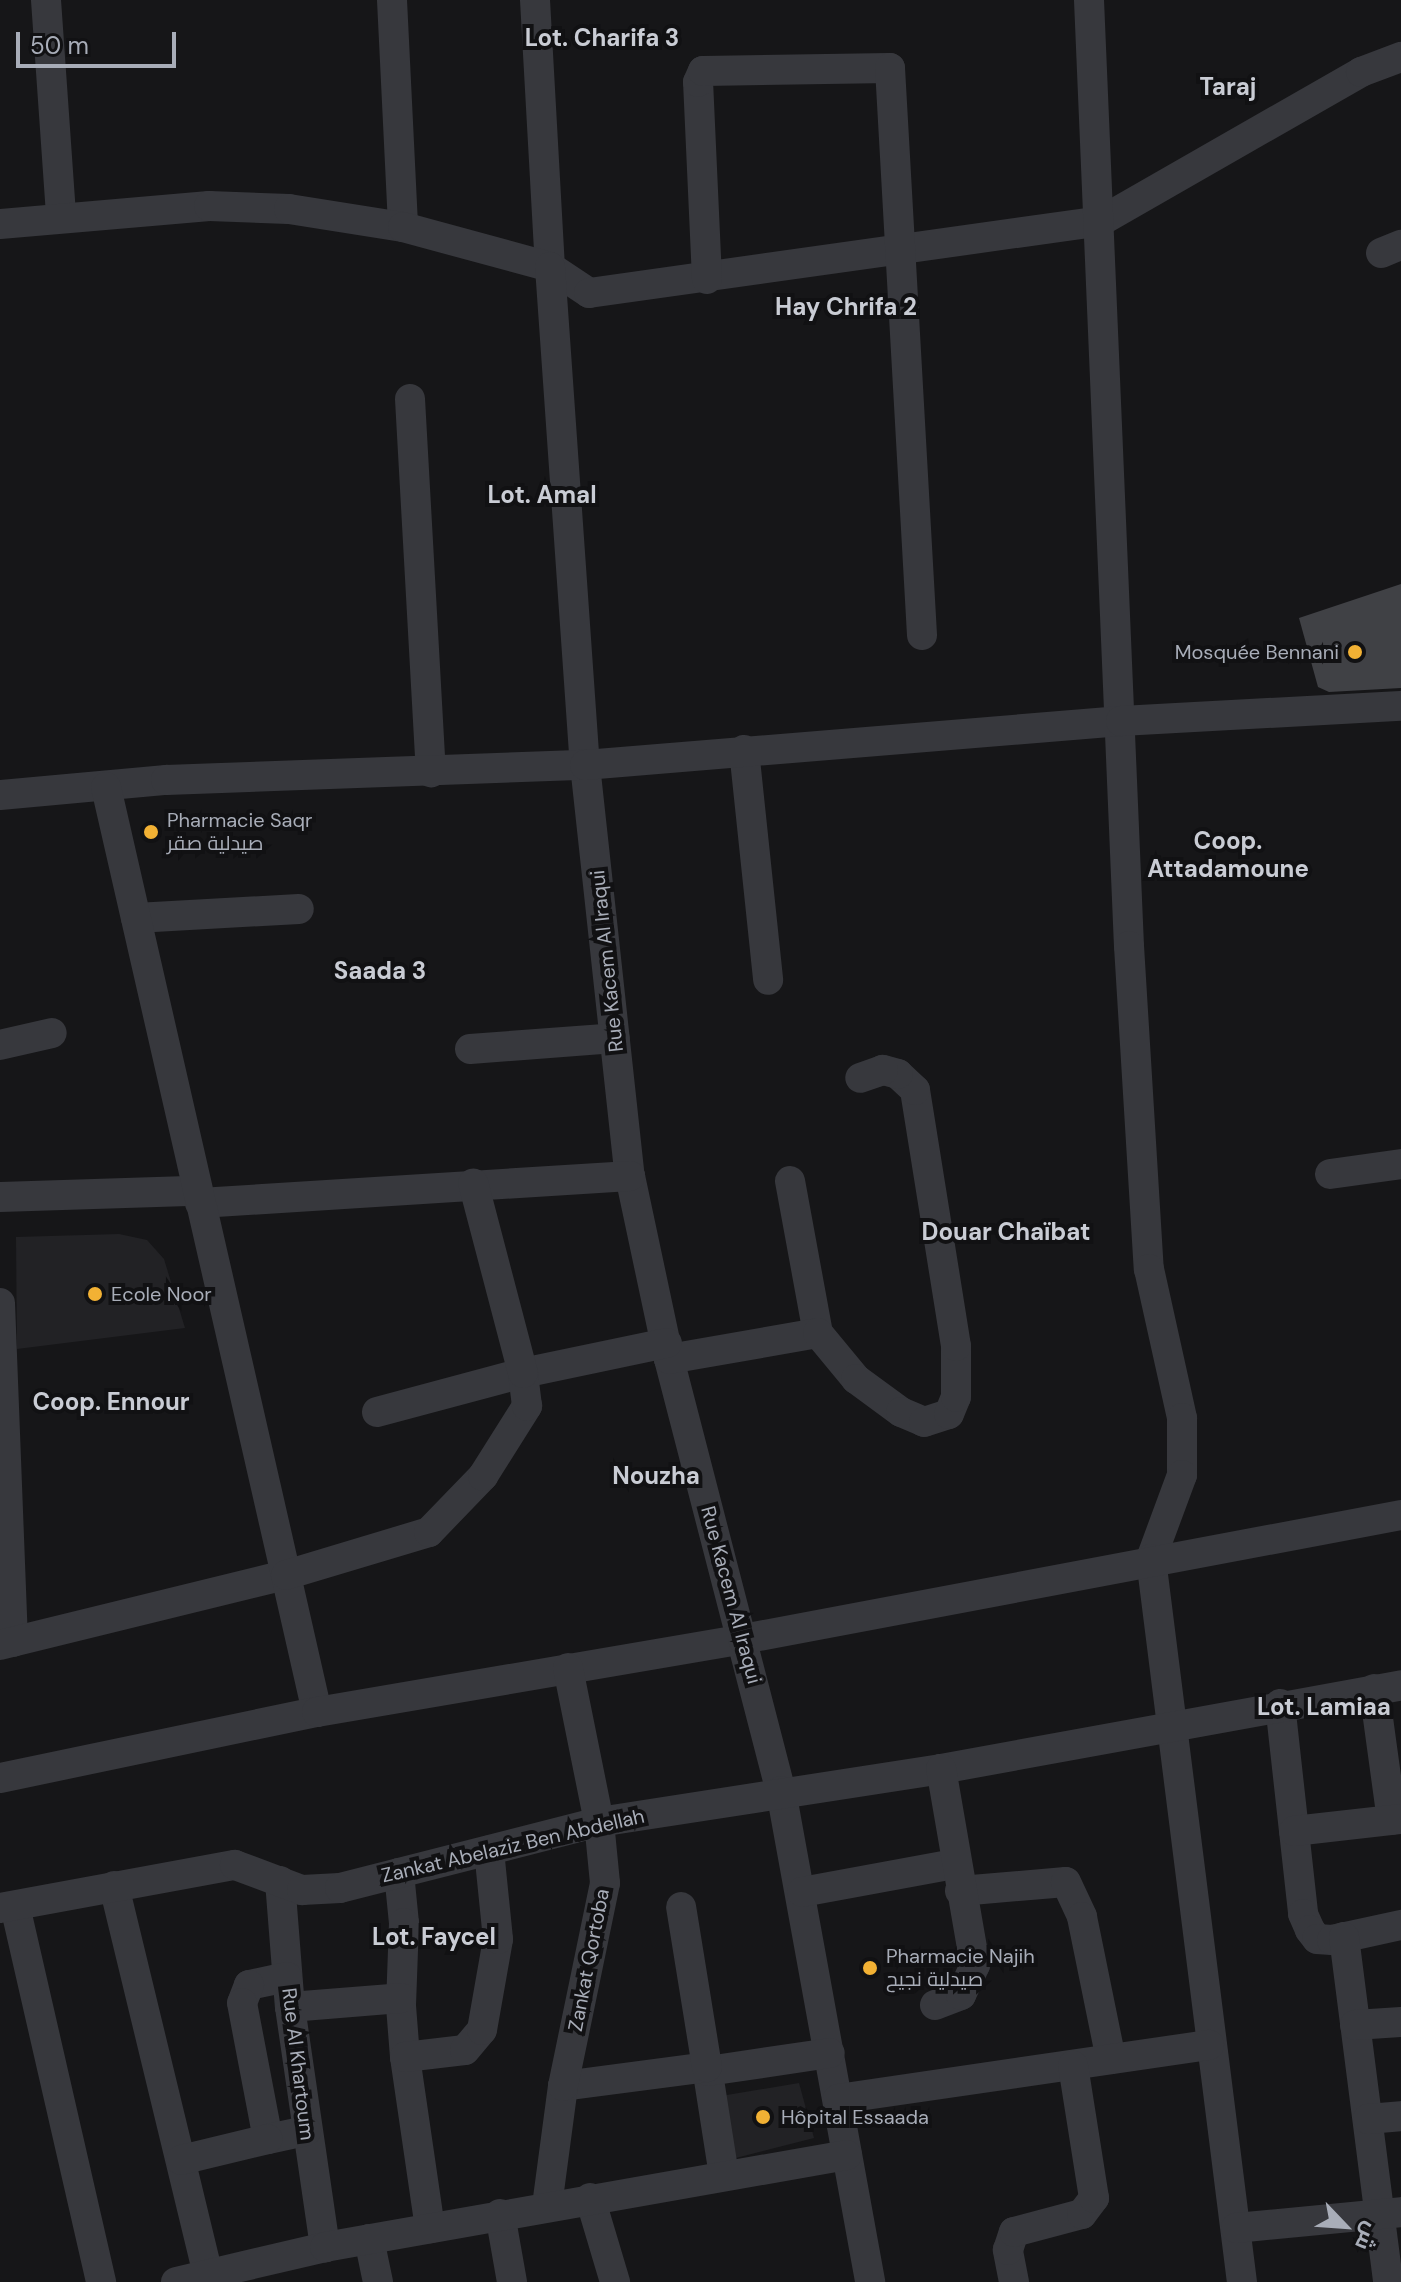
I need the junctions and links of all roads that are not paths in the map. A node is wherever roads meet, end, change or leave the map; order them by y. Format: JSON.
{"nodes":[{"id":1,"x":46,"y":0,"type":"edge"},
{"id":2,"x":392,"y":0,"type":"edge"},
{"id":3,"x":535,"y":0,"type":"edge"},
{"id":4,"x":1089,"y":0,"type":"edge"},
{"id":5,"x":1401,"y":57,"type":"edge"},
{"id":6,"x":61,"y":216,"type":"junction"},
{"id":7,"x":1101,"y":221,"type":"junction"},
{"id":8,"x":0,"y":224,"type":"edge"},
{"id":9,"x":403,"y":227,"type":"junction"},
{"id":10,"x":901,"y":252,"type":"junction"},
{"id":11,"x":550,"y":267,"type":"junction"},
{"id":12,"x":707,"y":279,"type":"junction"},
{"id":13,"x":410,"y":399,"type":"dead end"},
{"id":14,"x":922,"y":635,"type":"dead end"},
{"id":15,"x":1401,"y":706,"type":"edge"},
{"id":16,"x":1121,"y":721,"type":"junction"},
{"id":17,"x":744,"y":750,"type":"junction"},
{"id":18,"x":585,"y":765,"type":"junction"},
{"id":19,"x":431,"y":772,"type":"junction"},
{"id":20,"x":106,"y":787,"type":"junction"},
{"id":21,"x":0,"y":795,"type":"edge"},
{"id":22,"x":299,"y":909,"type":"dead end"},
{"id":23,"x":136,"y":918,"type":"junction"},
{"id":24,"x":768,"y":980,"type":"dead end"},
{"id":25,"x":52,"y":1033,"type":"dead end"},
{"id":26,"x":615,"y":1038,"type":"junction"},
{"id":27,"x":0,"y":1045,"type":"edge"},
{"id":28,"x":470,"y":1049,"type":"dead end"},
{"id":29,"x":860,"y":1078,"type":"dead end"},
{"id":30,"x":1401,"y":1164,"type":"edge"},
{"id":31,"x":1330,"y":1174,"type":"dead end"},
{"id":32,"x":630,"y":1176,"type":"junction"},
{"id":33,"x":790,"y":1181,"type":"dead end"},
{"id":34,"x":473,"y":1183,"type":"junction"},
{"id":35,"x":2,"y":1188,"type":"edge"},
{"id":36,"x":198,"y":1197,"type":"junction"},
{"id":37,"x":0,"y":1303,"type":"edge"},
{"id":38,"x":818,"y":1333,"type":"junction"},
{"id":39,"x":668,"y":1351,"type":"junction"},
{"id":40,"x":523,"y":1373,"type":"junction"},
{"id":41,"x":377,"y":1412,"type":"dead end"},
{"id":42,"x":4,"y":1479,"type":"edge"},
{"id":43,"x":1401,"y":1515,"type":"edge"},
{"id":44,"x":1151,"y":1559,"type":"junction"},
{"id":45,"x":286,"y":1575,"type":"junction"},
{"id":46,"x":743,"y":1639,"type":"junction"},
{"id":47,"x":6,"y":1643,"type":"edge"},
{"id":48,"x":568,"y":1668,"type":"junction"},
{"id":49,"x":1388,"y":1687,"type":"edge"},
{"id":50,"x":1280,"y":1704,"type":"junction"},
{"id":51,"x":317,"y":1712,"type":"junction"},
{"id":52,"x":1172,"y":1725,"type":"junction"},
{"id":53,"x":941,"y":1769,"type":"junction"},
{"id":54,"x":0,"y":1778,"type":"edge"},
{"id":55,"x":781,"y":1791,"type":"junction"},
{"id":56,"x":1396,"y":1819,"type":"edge"},
{"id":57,"x":599,"y":1822,"type":"junction"},
{"id":58,"x":1294,"y":1831,"type":"junction"},
{"id":59,"x":489,"y":1850,"type":"junction"},
{"id":60,"x":399,"y":1873,"type":"junction"},
{"id":61,"x":958,"y":1878,"type":"junction"},
{"id":62,"x":280,"y":1881,"type":"junction"},
{"id":63,"x":114,"y":1886,"type":"junction"},
{"id":64,"x":802,"y":1892,"type":"junction"},
{"id":65,"x":8,"y":1907,"type":"edge"},
{"id":66,"x":681,"y":1907,"type":"dead end"},
{"id":67,"x":1401,"y":1925,"type":"edge"},
{"id":68,"x":1344,"y":1937,"type":"junction"},
{"id":69,"x":289,"y":1992,"type":"junction"},
{"id":70,"x":401,"y":1998,"type":"junction"},
{"id":71,"x":935,"y":2005,"type":"dead end"},
{"id":72,"x":1401,"y":2022,"type":"edge"},
{"id":73,"x":1355,"y":2025,"type":"junction"},
{"id":74,"x":1209,"y":2045,"type":"junction"},
{"id":75,"x":830,"y":2053,"type":"junction"},
{"id":76,"x":405,"y":2057,"type":"junction"},
{"id":77,"x":1111,"y":2059,"type":"junction"},
{"id":78,"x":1073,"y":2066,"type":"junction"},
{"id":79,"x":707,"y":2069,"type":"junction"},
{"id":80,"x":563,"y":2086,"type":"junction"},
{"id":81,"x":838,"y":2099,"type":"junction"},
{"id":82,"x":1401,"y":2116,"type":"edge"},
{"id":83,"x":1368,"y":2119,"type":"junction"},
{"id":84,"x":306,"y":2131,"type":"junction"},
{"id":85,"x":268,"y":2139,"type":"junction"},
{"id":86,"x":847,"y":2155,"type":"junction"},
{"id":87,"x":181,"y":2160,"type":"junction"},
{"id":88,"x":724,"y":2175,"type":"junction"},
{"id":89,"x":590,"y":2198,"type":"junction"},
{"id":90,"x":547,"y":2206,"type":"junction"},
{"id":91,"x":1390,"y":2213,"type":"edge"},
{"id":92,"x":500,"y":2214,"type":"junction"},
{"id":93,"x":430,"y":2228,"type":"junction"},
{"id":94,"x":1236,"y":2228,"type":"junction"},
{"id":95,"x":369,"y":2239,"type":"junction"},
{"id":96,"x":325,"y":2247,"type":"junction"},
{"id":97,"x":208,"y":2274,"type":"junction"},
{"id":98,"x":101,"y":2282,"type":"edge"},
{"id":99,"x":176,"y":2282,"type":"edge"},
{"id":100,"x":378,"y":2282,"type":"edge"},
{"id":101,"x":512,"y":2282,"type":"edge"},
{"id":102,"x":615,"y":2282,"type":"edge"},
{"id":103,"x":870,"y":2282,"type":"edge"},
{"id":104,"x":1014,"y":2282,"type":"edge"},
{"id":105,"x":1242,"y":2282,"type":"edge"},
{"id":106,"x":1388,"y":2282,"type":"edge"}],
"edges":[{"from":1,"to":6,"type":"street"},
{"from":2,"to":9,"type":"street"},
{"from":3,"to":11,"type":"street","name":"Rue Kacem Al Iraqui"},
{"from":4,"to":7,"type":"street"},
{"from":5,"to":7,"type":"street"},
{"from":6,"to":8,"type":"street"},
{"from":6,"to":9,"type":"street"},
{"from":7,"to":10,"type":"street"},
{"from":7,"to":16,"type":"street"},
{"from":9,"to":11,"type":"street"},
{"from":10,"to":12,"type":"street"},
{"from":10,"to":12,"type":"street"},
{"from":10,"to":14,"type":"street"},
{"from":11,"to":12,"type":"street"},
{"from":11,"to":18,"type":"street","name":"Rue Kacem Al Iraqui"},
{"from":13,"to":19,"type":"street"},
{"from":15,"to":16,"type":"street"},
{"from":16,"to":17,"type":"street"},
{"from":16,"to":44,"type":"street"},
{"from":17,"to":18,"type":"street"},
{"from":17,"to":24,"type":"street"},
{"from":18,"to":19,"type":"street"},
{"from":18,"to":26,"type":"street","name":"Rue Kacem Al Iraqui"},
{"from":19,"to":20,"type":"street"},
{"from":20,"to":21,"type":"street"},
{"from":20,"to":23,"type":"street"},
{"from":22,"to":23,"type":"street"},
{"from":23,"to":36,"type":"street"},
{"from":25,"to":27,"type":"street"},
{"from":26,"to":28,"type":"street"},
{"from":26,"to":32,"type":"street","name":"Rue Kacem Al Iraqui"},
{"from":29,"to":38,"type":"street"},
{"from":30,"to":31,"type":"street"},
{"from":32,"to":34,"type":"street"},
{"from":32,"to":39,"type":"street","name":"Rue Kacem Al Iraqui"},
{"from":33,"to":38,"type":"street"},
{"from":34,"to":36,"type":"street"},
{"from":34,"to":40,"type":"street"},
{"from":35,"to":36,"type":"street"},
{"from":36,"to":45,"type":"street"},
{"from":37,"to":42,"type":"street"},
{"from":38,"to":39,"type":"street"},
{"from":39,"to":40,"type":"street"},
{"from":39,"to":46,"type":"street","name":"Rue Kacem Al Iraqui"},
{"from":40,"to":41,"type":"street"},
{"from":40,"to":45,"type":"street"},
{"from":42,"to":47,"type":"street"},
{"from":43,"to":44,"type":"street"},
{"from":44,"to":46,"type":"street"},
{"from":44,"to":52,"type":"street"},
{"from":45,"to":47,"type":"street"},
{"from":45,"to":51,"type":"street"},
{"from":46,"to":48,"type":"street"},
{"from":46,"to":55,"type":"street","name":"Rue Kacem Al Iraqui"},
{"from":48,"to":51,"type":"street"},
{"from":48,"to":57,"type":"street","name":"Zankat Qortoba"},
{"from":49,"to":50,"type":"street","name":"Zankat Abelaziz Ben Abdellah"},
{"from":49,"to":56,"type":"street"},
{"from":50,"to":52,"type":"street","name":"Zankat Abelaziz Ben Abdellah"},
{"from":50,"to":58,"type":"street"},
{"from":51,"to":54,"type":"street"},
{"from":52,"to":53,"type":"street","name":"Zankat Abelaziz Ben Abdellah"},
{"from":52,"to":74,"type":"street"},
{"from":53,"to":55,"type":"street","name":"Zankat Abelaziz Ben Abdellah"},
{"from":53,"to":61,"type":"street"},
{"from":55,"to":57,"type":"street","name":"Zankat Abelaziz Ben Abdellah"},
{"from":55,"to":64,"type":"street","name":"Rue Kacem Al Iraqui"},
{"from":56,"to":58,"type":"street"},
{"from":57,"to":59,"type":"street","name":"Zankat Abelaziz Ben Abdellah"},
{"from":57,"to":80,"type":"street","name":"Zankat Qortoba"},
{"from":58,"to":68,"type":"street"},
{"from":59,"to":60,"type":"street","name":"Zankat Abelaziz Ben Abdellah"},
{"from":59,"to":76,"type":"street"},
{"from":60,"to":62,"type":"street","name":"Zankat Abelaziz Ben Abdellah"},
{"from":60,"to":70,"type":"street"},
{"from":61,"to":64,"type":"street"},
{"from":61,"to":71,"type":"street"},
{"from":61,"to":77,"type":"street"},
{"from":62,"to":63,"type":"street","name":"Zankat Abelaziz Ben Abdellah"},
{"from":62,"to":69,"type":"street","name":"Rue Al Khartoum"},
{"from":63,"to":65,"type":"street","name":"Zankat Abelaziz Ben Abdellah"},
{"from":63,"to":87,"type":"street"},
{"from":64,"to":75,"type":"street","name":"Rue Kacem Al Iraqui"},
{"from":65,"to":98,"type":"street"},
{"from":66,"to":79,"type":"street"},
{"from":67,"to":68,"type":"street"},
{"from":68,"to":73,"type":"street"},
{"from":69,"to":70,"type":"street"},
{"from":69,"to":84,"type":"street","name":"Rue Al Khartoum"},
{"from":69,"to":85,"type":"street"},
{"from":70,"to":76,"type":"street"},
{"from":72,"to":73,"type":"street"},
{"from":73,"to":83,"type":"street"},
{"from":74,"to":77,"type":"street"},
{"from":74,"to":94,"type":"street"},
{"from":75,"to":79,"type":"street"},
{"from":75,"to":81,"type":"street","name":"Rue Kacem Al Iraqui"},
{"from":76,"to":93,"type":"street"},
{"from":77,"to":78,"type":"street"},
{"from":78,"to":81,"type":"street"},
{"from":78,"to":104,"type":"street"},
{"from":79,"to":80,"type":"street"},
{"from":79,"to":88,"type":"street"},
{"from":80,"to":90,"type":"street","name":"Zankat Qortoba"},
{"from":81,"to":86,"type":"street","name":"Rue Kacem Al Iraqui"},
{"from":82,"to":83,"type":"street"},
{"from":83,"to":91,"type":"street"},
{"from":84,"to":85,"type":"street"},
{"from":84,"to":96,"type":"street","name":"Rue Al Khartoum"},
{"from":85,"to":87,"type":"street"},
{"from":86,"to":88,"type":"street"},
{"from":86,"to":103,"type":"street","name":"Rue Kacem Al Iraqui"},
{"from":87,"to":97,"type":"street"},
{"from":88,"to":89,"type":"street"},
{"from":89,"to":90,"type":"street"},
{"from":89,"to":102,"type":"street"},
{"from":90,"to":92,"type":"street"},
{"from":91,"to":94,"type":"street"},
{"from":91,"to":106,"type":"street"},
{"from":92,"to":93,"type":"street"},
{"from":92,"to":101,"type":"street"},
{"from":93,"to":95,"type":"street"},
{"from":94,"to":105,"type":"street"},
{"from":95,"to":96,"type":"street"},
{"from":95,"to":100,"type":"street"},
{"from":96,"to":97,"type":"street"},
{"from":97,"to":99,"type":"street"}]}
